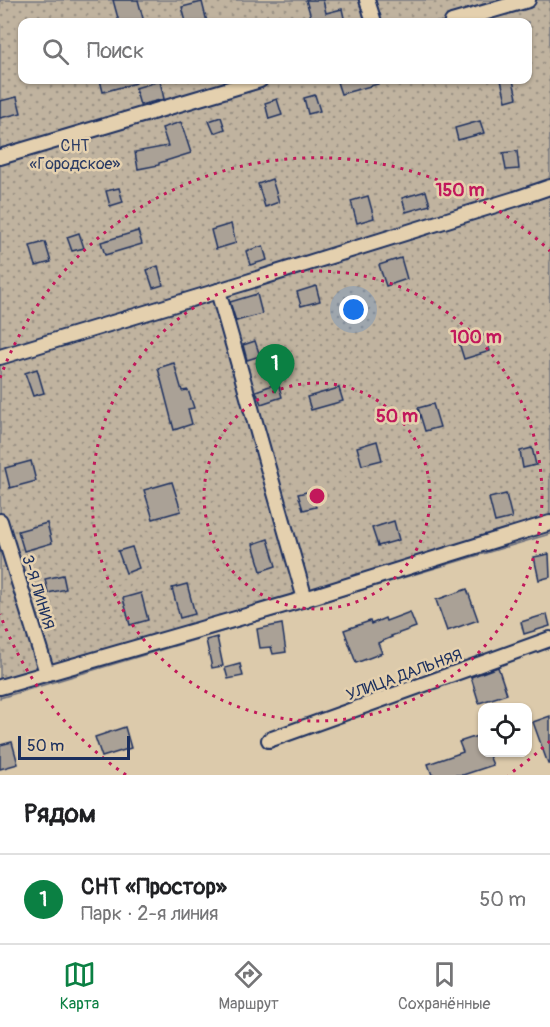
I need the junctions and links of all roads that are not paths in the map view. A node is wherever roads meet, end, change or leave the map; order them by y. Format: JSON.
{"nodes":[{"id":1,"x":367,"y":0,"type":"edge"},
{"id":2,"x":528,"y":0,"type":"edge"},
{"id":3,"x":373,"y":18,"type":"edge"},
{"id":4,"x":466,"y":18,"type":"edge"},
{"id":5,"x":247,"y":84,"type":"edge"},
{"id":6,"x":0,"y":158,"type":"edge"},
{"id":7,"x":550,"y":187,"type":"edge"},
{"id":8,"x":218,"y":291,"type":"junction"},
{"id":9,"x":0,"y":357,"type":"edge"},
{"id":10,"x":0,"y":521,"type":"edge"},
{"id":11,"x":550,"y":523,"type":"edge"},
{"id":12,"x":305,"y":599,"type":"junction"},
{"id":13,"x":550,"y":639,"type":"edge"},
{"id":14,"x":47,"y":673,"type":"junction"},
{"id":15,"x":0,"y":687,"type":"edge"},
{"id":16,"x":269,"y":740,"type":"dead end"}],
"edges":[{"from":1,"to":3,"type":"street"},
{"from":2,"to":4,"type":"street"},
{"from":5,"to":6,"type":"street"},
{"from":7,"to":8,"type":"street"},
{"from":8,"to":9,"type":"street"},
{"from":8,"to":12,"type":"street"},
{"from":10,"to":14,"type":"street","name":"3-Я ЛИНИЯ"},
{"from":11,"to":12,"type":"street"},
{"from":12,"to":14,"type":"street"},
{"from":13,"to":16,"type":"street","name":"УЛИЦА ДАЛЬНЯЯ"},
{"from":14,"to":15,"type":"street"}]}
